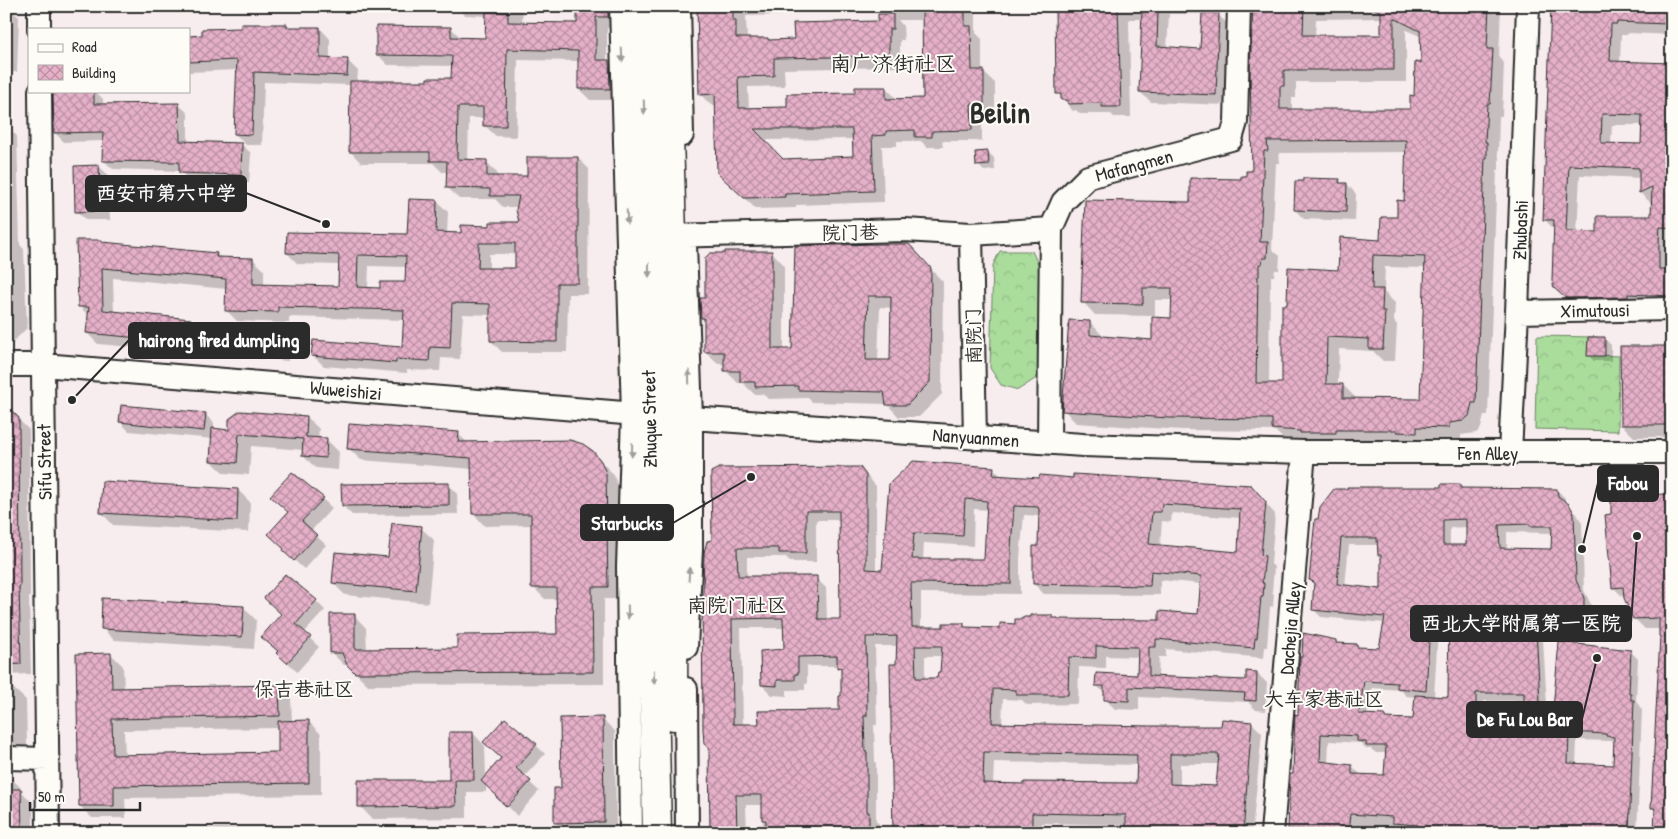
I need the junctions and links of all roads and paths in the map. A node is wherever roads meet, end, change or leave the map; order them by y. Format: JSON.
{"nodes":[{"id":1,"x":39,"y":6,"type":"edge"},
{"id":2,"x":621,"y":6,"type":"edge"},
{"id":3,"x":641,"y":6,"type":"edge"},
{"id":4,"x":665,"y":6,"type":"edge"},
{"id":5,"x":679,"y":6,"type":"edge"},
{"id":6,"x":1239,"y":6,"type":"edge"},
{"id":7,"x":1528,"y":6,"type":"edge"},
{"id":8,"x":39,"y":28,"type":"edge"},
{"id":9,"x":40,"y":92,"type":"edge"},
{"id":10,"x":1051,"y":229,"type":"junction"},
{"id":11,"x":971,"y":234,"type":"junction"},
{"id":12,"x":669,"y":236,"type":"junction"},
{"id":13,"x":1672,"y":309,"type":"edge"},
{"id":14,"x":1517,"y":312,"type":"junction"},
{"id":15,"x":6,"y":365,"type":"edge"},
{"id":16,"x":43,"y":365,"type":"junction"},
{"id":17,"x":662,"y":416,"type":"junction"},
{"id":18,"x":975,"y":438,"type":"junction"},
{"id":19,"x":1049,"y":442,"type":"junction"},
{"id":20,"x":1304,"y":452,"type":"junction"},
{"id":21,"x":1672,"y":452,"type":"edge"},
{"id":22,"x":1510,"y":453,"type":"junction"},
{"id":23,"x":6,"y":758,"type":"edge"},
{"id":24,"x":48,"y":759,"type":"junction"},
{"id":25,"x":48,"y":833,"type":"edge"},
{"id":26,"x":631,"y":833,"type":"edge"},
{"id":27,"x":657,"y":833,"type":"edge"},
{"id":28,"x":672,"y":833,"type":"edge"},
{"id":29,"x":687,"y":833,"type":"edge"},
{"id":30,"x":1272,"y":833,"type":"edge"}],
"edges":[{"from":1,"to":8,"type":"street"},
{"from":2,"to":17,"type":"street","one_way":true},
{"from":3,"to":12,"type":"main road","name":"Zhuque Street","one_way":true},
{"from":4,"to":12,"type":"main road","name":"Zhuque Street"},
{"from":5,"to":12,"type":"street"},
{"from":6,"to":10,"type":"street","name":"Mafangmen"},
{"from":7,"to":14,"type":"street","name":"Zhubashi"},
{"from":9,"to":16,"type":"street","name":"Sifu Street"},
{"from":10,"to":11,"type":"street","name":"院门巷"},
{"from":10,"to":19,"type":"street","name":"Mafangmen"},
{"from":11,"to":12,"type":"street","name":"院门巷"},
{"from":11,"to":18,"type":"street","name":"南院门"},
{"from":12,"to":17,"type":"main road","name":"Zhuque Street"},
{"from":17,"to":12,"type":"street","one_way":true},
{"from":13,"to":14,"type":"street","name":"Ximutousi"},
{"from":14,"to":22,"type":"street","name":"Zhubashi"},
{"from":15,"to":16,"type":"street","name":"Wuweishizi"},
{"from":16,"to":17,"type":"street","name":"Wuweishizi"},
{"from":16,"to":24,"type":"street","name":"Sifu Street"},
{"from":17,"to":18,"type":"street","name":"Nanyuanmen"},
{"from":17,"to":26,"type":"street","one_way":true},
{"from":17,"to":27,"type":"main road","name":"Zhuque Street","one_way":true},
{"from":17,"to":28,"type":"main road","name":"Zhuque Street"},
{"from":29,"to":17,"type":"street","one_way":true},
{"from":18,"to":19,"type":"street","name":"Nanyuanmen"},
{"from":19,"to":20,"type":"street","name":"Nanyuanmen"},
{"from":20,"to":22,"type":"street","name":"Fen Alley"},
{"from":20,"to":30,"type":"street","name":"Dachejia Alley"},
{"from":21,"to":22,"type":"street","name":"Fen Alley"},
{"from":23,"to":24,"type":"street"},
{"from":24,"to":25,"type":"street","name":"Sifu Street"}]}
